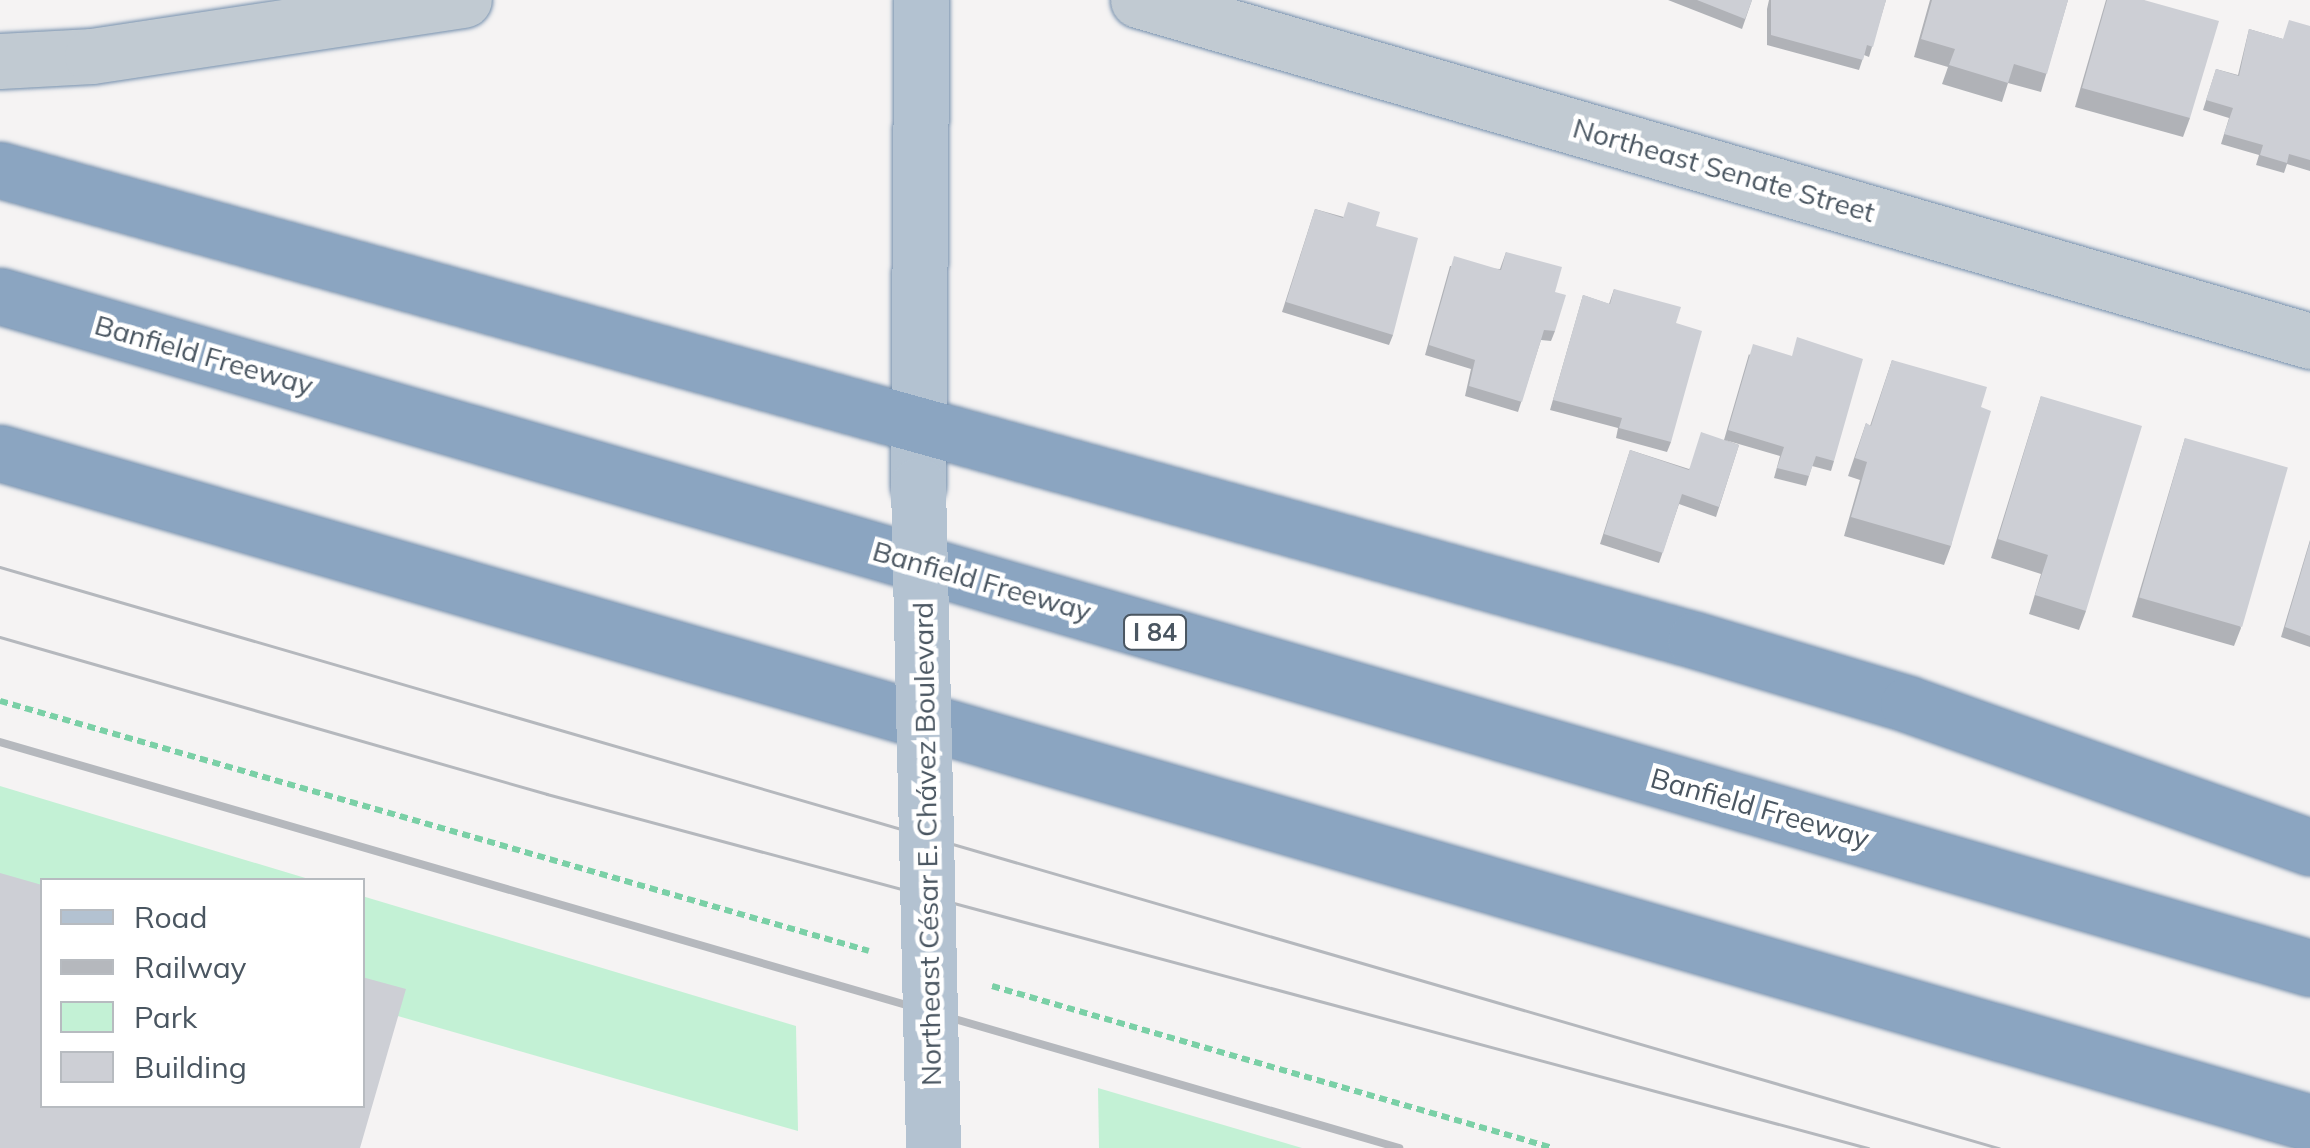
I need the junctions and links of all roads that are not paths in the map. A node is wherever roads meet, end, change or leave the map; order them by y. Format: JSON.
{"nodes":[{"id":1,"x":464,"y":0,"type":"edge"},
{"id":2,"x":922,"y":0,"type":"edge"},
{"id":3,"x":1138,"y":0,"type":"edge"},
{"id":4,"x":0,"y":61,"type":"edge"},
{"id":5,"x":0,"y":170,"type":"edge"},
{"id":6,"x":0,"y":296,"type":"edge"},
{"id":7,"x":2310,"y":341,"type":"edge"},
{"id":8,"x":920,"y":420,"type":"junction"},
{"id":9,"x":0,"y":453,"type":"edge"},
{"id":10,"x":2310,"y":847,"type":"edge"},
{"id":11,"x":2310,"y":968,"type":"edge"},
{"id":12,"x":2310,"y":1123,"type":"edge"},
{"id":13,"x":934,"y":1148,"type":"edge"}],
"edges":[{"from":1,"to":4,"type":"street"},
{"from":2,"to":8,"type":"main road","name":"Northeast César E. Chávez Boulevard"},
{"from":3,"to":7,"type":"street","name":"Northeast Senate Street"},
{"from":5,"to":8,"type":"highway"},
{"from":6,"to":11,"type":"highway","name":"Banfield Freeway","number":"I 84"},
{"from":8,"to":10,"type":"highway"},
{"from":8,"to":13,"type":"main road","name":"Northeast César E. Chávez Boulevard","bridge":true},
{"from":9,"to":12,"type":"highway"}]}
